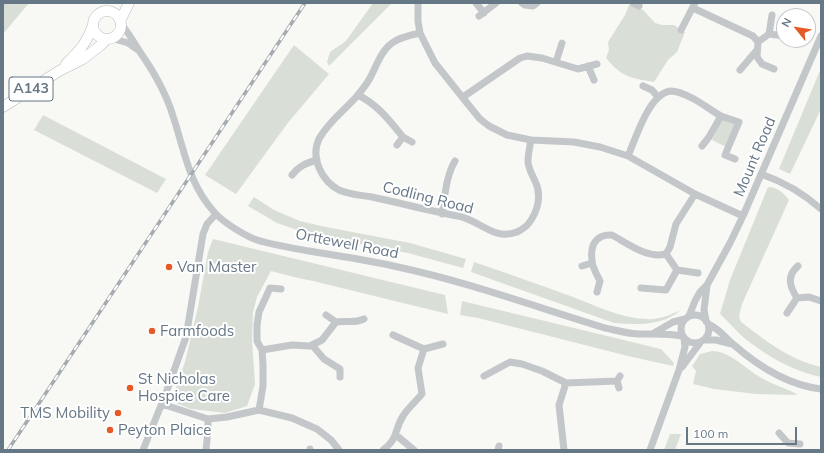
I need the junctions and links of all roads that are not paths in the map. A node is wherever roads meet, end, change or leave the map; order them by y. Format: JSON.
{"nodes":[{"id":1,"x":111,"y":3,"type":"edge"},
{"id":2,"x":129,"y":3,"type":"edge"},
{"id":3,"x":418,"y":3,"type":"edge"},
{"id":4,"x":476,"y":3,"type":"edge"},
{"id":5,"x":496,"y":3,"type":"edge"},
{"id":6,"x":522,"y":3,"type":"edge"},
{"id":7,"x":537,"y":3,"type":"edge"},
{"id":8,"x":694,"y":6,"type":"edge"},
{"id":9,"x":101,"y":12,"type":"junction"},
{"id":10,"x":772,"y":15,"type":"dead end"},
{"id":11,"x":121,"y":23,"type":"junction"},
{"id":12,"x":93,"y":25,"type":"junction"},
{"id":13,"x":681,"y":30,"type":"dead end"},
{"id":14,"x":420,"y":33,"type":"junction"},
{"id":15,"x":769,"y":34,"type":"junction"},
{"id":16,"x":776,"y":35,"type":"edge"},
{"id":17,"x":821,"y":36,"type":"edge"},
{"id":18,"x":109,"y":38,"type":"junction"},
{"id":19,"x":562,"y":44,"type":"dead end"},
{"id":20,"x":757,"y":46,"type":"junction"},
{"id":21,"x":140,"y":51,"type":"junction"},
{"id":22,"x":556,"y":62,"type":"junction"},
{"id":23,"x":597,"y":64,"type":"dead end"},
{"id":24,"x":588,"y":66,"type":"junction"},
{"id":25,"x":740,"y":70,"type":"dead end"},
{"id":26,"x":774,"y":70,"type":"dead end"},
{"id":27,"x":59,"y":71,"type":"junction"},
{"id":28,"x":594,"y":80,"type":"dead end"},
{"id":29,"x":643,"y":86,"type":"dead end"},
{"id":30,"x":358,"y":95,"type":"junction"},
{"id":31,"x":463,"y":97,"type":"junction"},
{"id":32,"x":658,"y":97,"type":"junction"},
{"id":33,"x":3,"y":107,"type":"edge"},
{"id":34,"x":721,"y":116,"type":"junction"},
{"id":35,"x":403,"y":137,"type":"junction"},
{"id":36,"x":531,"y":140,"type":"junction"},
{"id":37,"x":412,"y":142,"type":"dead end"},
{"id":38,"x":397,"y":145,"type":"dead end"},
{"id":39,"x":702,"y":146,"type":"dead end"},
{"id":40,"x":628,"y":156,"type":"junction"},
{"id":41,"x":735,"y":159,"type":"dead end"},
{"id":42,"x":317,"y":160,"type":"junction"},
{"id":43,"x":455,"y":161,"type":"dead end"},
{"id":44,"x":761,"y":174,"type":"junction"},
{"id":45,"x":292,"y":175,"type":"dead end"},
{"id":46,"x":695,"y":194,"type":"junction"},
{"id":47,"x":821,"y":209,"type":"edge"},
{"id":48,"x":216,"y":214,"type":"junction"},
{"id":49,"x":442,"y":214,"type":"junction"},
{"id":50,"x":743,"y":216,"type":"junction"},
{"id":51,"x":666,"y":254,"type":"junction"},
{"id":52,"x":592,"y":263,"type":"junction"},
{"id":53,"x":582,"y":266,"type":"dead end"},
{"id":54,"x":798,"y":266,"type":"dead end"},
{"id":55,"x":677,"y":270,"type":"junction"},
{"id":56,"x":698,"y":273,"type":"dead end"},
{"id":57,"x":707,"y":285,"type":"junction"},
{"id":58,"x":641,"y":288,"type":"dead end"},
{"id":59,"x":281,"y":289,"type":"dead end"},
{"id":60,"x":597,"y":292,"type":"dead end"},
{"id":61,"x":797,"y":298,"type":"junction"},
{"id":62,"x":821,"y":301,"type":"edge"},
{"id":63,"x":787,"y":313,"type":"dead end"},
{"id":64,"x":326,"y":315,"type":"dead end"},
{"id":65,"x":687,"y":318,"type":"junction"},
{"id":66,"x":364,"y":320,"type":"dead end"},
{"id":67,"x":336,"y":322,"type":"junction"},
{"id":68,"x":707,"y":322,"type":"junction"},
{"id":69,"x":654,"y":333,"type":"junction"},
{"id":70,"x":393,"y":335,"type":"dead end"},
{"id":71,"x":683,"y":337,"type":"junction"},
{"id":72,"x":702,"y":341,"type":"junction"},
{"id":73,"x":443,"y":344,"type":"dead end"},
{"id":74,"x":732,"y":344,"type":"junction"},
{"id":75,"x":312,"y":345,"type":"junction"},
{"id":76,"x":424,"y":349,"type":"junction"},
{"id":77,"x":262,"y":350,"type":"junction"},
{"id":78,"x":679,"y":370,"type":"junction"},
{"id":79,"x":493,"y":372,"type":"junction"},
{"id":80,"x":484,"y":376,"type":"dead end"},
{"id":81,"x":340,"y":377,"type":"dead end"},
{"id":82,"x":498,"y":378,"type":"dead end"},
{"id":83,"x":619,"y":382,"type":"dead end"},
{"id":84,"x":566,"y":383,"type":"junction"},
{"id":85,"x":821,"y":389,"type":"edge"},
{"id":86,"x":162,"y":404,"type":"junction"},
{"id":87,"x":259,"y":410,"type":"junction"},
{"id":88,"x":208,"y":419,"type":"junction"},
{"id":89,"x":779,"y":433,"type":"dead end"},
{"id":90,"x":396,"y":435,"type":"junction"},
{"id":91,"x":800,"y":444,"type":"dead end"},
{"id":92,"x":788,"y":446,"type":"edge"},
{"id":93,"x":143,"y":450,"type":"edge"},
{"id":94,"x":206,"y":450,"type":"edge"},
{"id":95,"x":339,"y":450,"type":"edge"},
{"id":96,"x":383,"y":450,"type":"edge"},
{"id":97,"x":414,"y":450,"type":"edge"},
{"id":98,"x":564,"y":450,"type":"edge"},
{"id":99,"x":650,"y":450,"type":"edge"}],
"edges":[{"from":1,"to":9,"type":"highway"},
{"from":2,"to":11,"type":"highway"},
{"from":3,"to":14,"type":"street"},
{"from":4,"to":5,"type":"street"},
{"from":6,"to":7,"type":"street"},
{"from":8,"to":13,"type":"street"},
{"from":8,"to":20,"type":"street"},
{"from":9,"to":11,"type":"highway"},
{"from":9,"to":12,"type":"highway"},
{"from":10,"to":15,"type":"street"},
{"from":11,"to":18,"type":"highway"},
{"from":11,"to":21,"type":"street","name":"Orttewell Road"},
{"from":12,"to":18,"type":"highway"},
{"from":12,"to":27,"type":"highway","number":"A143"},
{"from":14,"to":30,"type":"street","name":"Codling Road"},
{"from":14,"to":31,"type":"street"},
{"from":15,"to":16,"type":"street"},
{"from":15,"to":20,"type":"street"},
{"from":17,"to":44,"type":"street","name":"Mount Road"},
{"from":18,"to":21,"type":"street","name":"Orttewell Road"},
{"from":18,"to":27,"type":"highway","number":"A143"},
{"from":19,"to":22,"type":"street"},
{"from":20,"to":25,"type":"street"},
{"from":20,"to":26,"type":"street"},
{"from":21,"to":48,"type":"street","name":"Orttewell Road"},
{"from":22,"to":24,"type":"street"},
{"from":22,"to":31,"type":"street"},
{"from":23,"to":24,"type":"street"},
{"from":24,"to":28,"type":"street"},
{"from":27,"to":33,"type":"highway","number":"A143"},
{"from":29,"to":32,"type":"street"},
{"from":30,"to":35,"type":"street"},
{"from":30,"to":42,"type":"street","name":"Codling Road"},
{"from":31,"to":36,"type":"street"},
{"from":32,"to":34,"type":"street"},
{"from":32,"to":40,"type":"street"},
{"from":34,"to":39,"type":"street"},
{"from":34,"to":41,"type":"street"},
{"from":35,"to":37,"type":"street"},
{"from":35,"to":38,"type":"street"},
{"from":36,"to":40,"type":"street"},
{"from":36,"to":49,"type":"street","name":"Codling Road"},
{"from":40,"to":46,"type":"street"},
{"from":42,"to":45,"type":"street"},
{"from":42,"to":49,"type":"street","name":"Codling Road"},
{"from":43,"to":49,"type":"street"},
{"from":44,"to":47,"type":"street"},
{"from":44,"to":50,"type":"street","name":"Mount Road"},
{"from":46,"to":50,"type":"street"},
{"from":46,"to":51,"type":"street"},
{"from":48,"to":69,"type":"street","name":"Orttewell Road"},
{"from":48,"to":86,"type":"street"},
{"from":50,"to":57,"type":"street","name":"Mount Road"},
{"from":51,"to":52,"type":"street"},
{"from":51,"to":55,"type":"street"},
{"from":52,"to":53,"type":"street"},
{"from":52,"to":60,"type":"street"},
{"from":54,"to":61,"type":"street"},
{"from":55,"to":56,"type":"street"},
{"from":55,"to":58,"type":"street"},
{"from":57,"to":65,"type":"street","name":"Mount Road"},
{"from":57,"to":68,"type":"street","name":"Mount Road"},
{"from":59,"to":77,"type":"street"},
{"from":61,"to":62,"type":"street"},
{"from":61,"to":63,"type":"street"},
{"from":64,"to":67,"type":"street"},
{"from":65,"to":68,"type":"street"},
{"from":65,"to":69,"type":"street","name":"Orttewell Road"},
{"from":65,"to":71,"type":"street"},
{"from":66,"to":67,"type":"street"},
{"from":67,"to":75,"type":"street"},
{"from":68,"to":72,"type":"street"},
{"from":68,"to":74,"type":"street"},
{"from":69,"to":71,"type":"street","name":"Orttewell Road"},
{"from":70,"to":76,"type":"street"},
{"from":71,"to":72,"type":"street"},
{"from":71,"to":78,"type":"street"},
{"from":72,"to":74,"type":"street"},
{"from":72,"to":78,"type":"street"},
{"from":73,"to":76,"type":"street"},
{"from":74,"to":85,"type":"street"},
{"from":75,"to":77,"type":"street"},
{"from":75,"to":81,"type":"street"},
{"from":76,"to":90,"type":"street"},
{"from":77,"to":87,"type":"street"},
{"from":78,"to":99,"type":"street"},
{"from":79,"to":80,"type":"street"},
{"from":79,"to":82,"type":"street"},
{"from":79,"to":84,"type":"street"},
{"from":83,"to":84,"type":"street"},
{"from":84,"to":98,"type":"street"},
{"from":86,"to":88,"type":"street"},
{"from":86,"to":93,"type":"street"},
{"from":87,"to":88,"type":"street"},
{"from":87,"to":95,"type":"street"},
{"from":88,"to":94,"type":"street"},
{"from":89,"to":92,"type":"street"},
{"from":90,"to":96,"type":"street"},
{"from":90,"to":97,"type":"street"},
{"from":91,"to":92,"type":"street"}]}
